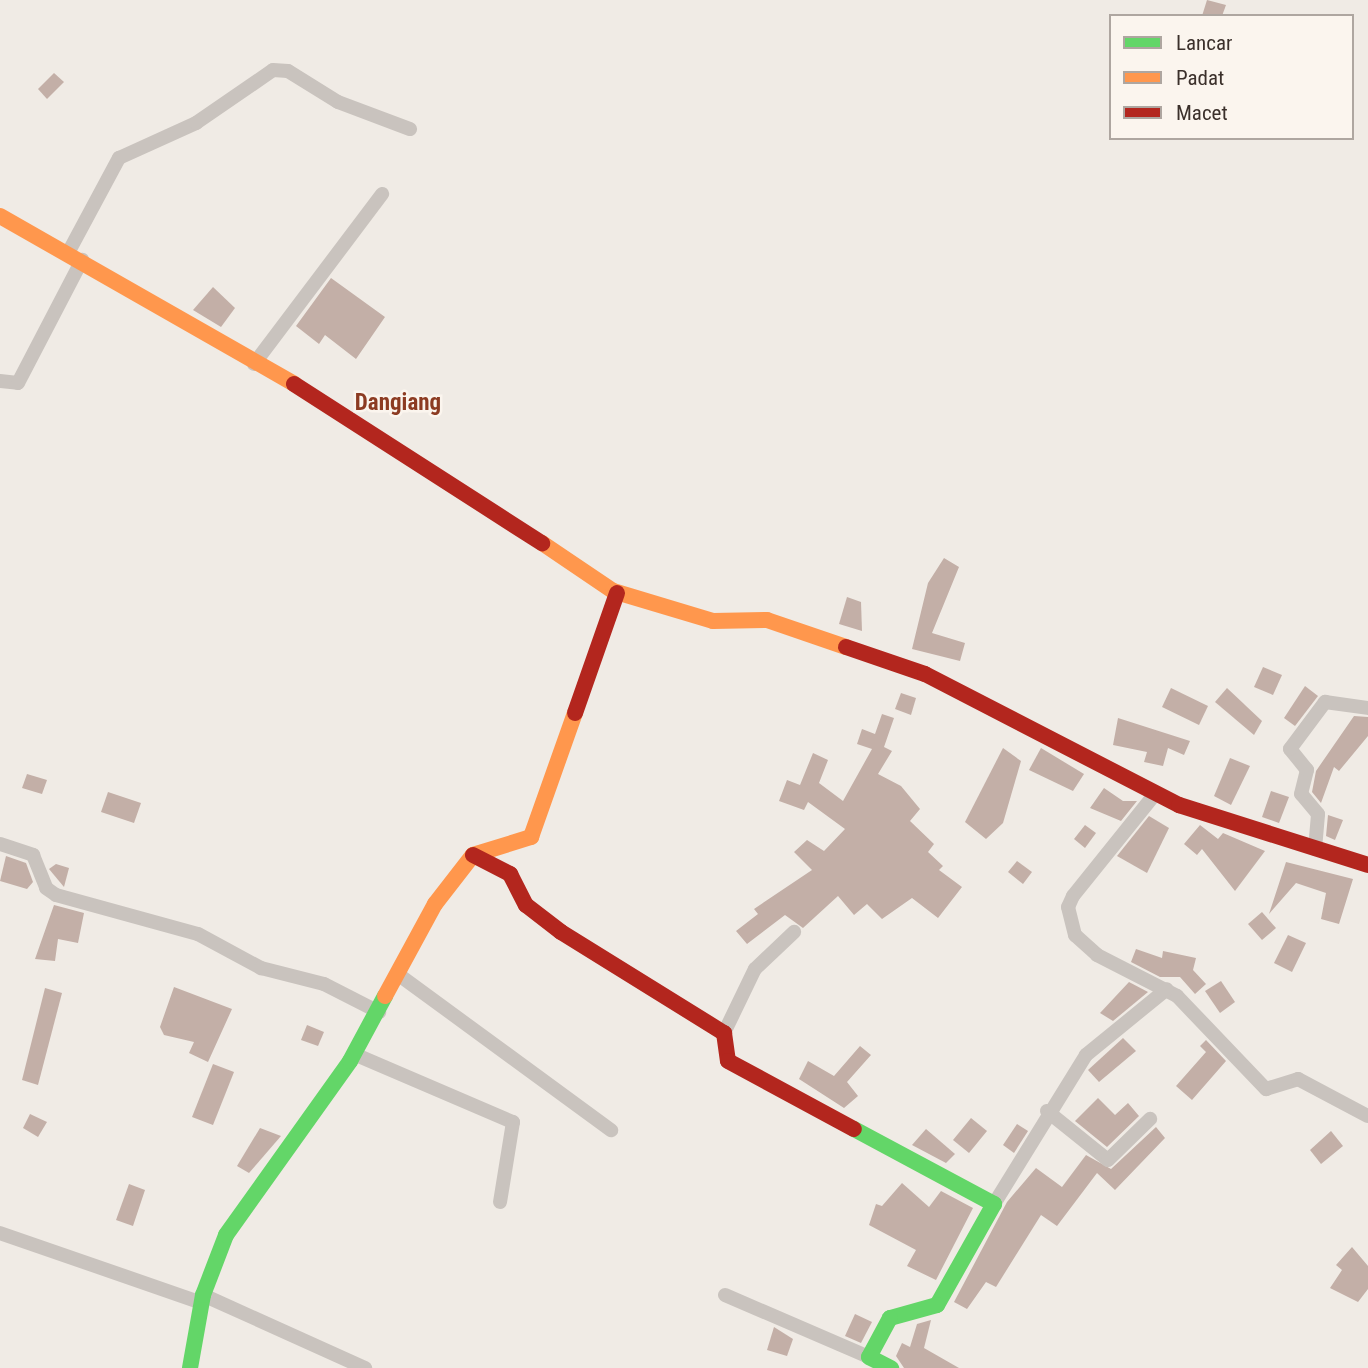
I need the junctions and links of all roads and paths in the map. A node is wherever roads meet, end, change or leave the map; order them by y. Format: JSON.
{"nodes":[{"id":1,"x":410,"y":129,"type":"dead end"},
{"id":2,"x":382,"y":194,"type":"dead end"},
{"id":3,"x":0,"y":216,"type":"edge"},
{"id":4,"x":75,"y":257,"type":"junction"},
{"id":5,"x":254,"y":364,"type":"junction"},
{"id":6,"x":0,"y":381,"type":"edge"},
{"id":7,"x":617,"y":593,"type":"junction"},
{"id":8,"x":1368,"y":708,"type":"edge"},
{"id":9,"x":1155,"y":794,"type":"junction"},
{"id":10,"x":0,"y":844,"type":"edge"},
{"id":11,"x":1315,"y":849,"type":"junction"},
{"id":12,"x":473,"y":855,"type":"junction"},
{"id":13,"x":1368,"y":865,"type":"edge"},
{"id":14,"x":794,"y":932,"type":"dead end"},
{"id":15,"x":399,"y":975,"type":"junction"},
{"id":16,"x":1167,"y":989,"type":"junction"},
{"id":17,"x":379,"y":1012,"type":"junction"},
{"id":18,"x":724,"y":1033,"type":"junction"},
{"id":19,"x":354,"y":1054,"type":"junction"},
{"id":20,"x":1046,"y":1111,"type":"junction"},
{"id":21,"x":1368,"y":1116,"type":"edge"},
{"id":22,"x":1150,"y":1119,"type":"dead end"},
{"id":23,"x":611,"y":1130,"type":"dead end"},
{"id":24,"x":500,"y":1202,"type":"dead end"},
{"id":25,"x":994,"y":1204,"type":"junction"},
{"id":26,"x":0,"y":1233,"type":"edge"},
{"id":27,"x":725,"y":1295,"type":"dead end"},
{"id":28,"x":203,"y":1299,"type":"junction"},
{"id":29,"x":869,"y":1357,"type":"junction"},
{"id":30,"x":190,"y":1368,"type":"edge"},
{"id":31,"x":365,"y":1368,"type":"edge"},
{"id":32,"x":891,"y":1368,"type":"edge"}],
"edges":[{"from":1,"to":4,"type":"street"},
{"from":2,"to":5,"type":"street"},
{"from":3,"to":4,"type":"street"},
{"from":4,"to":5,"type":"street"},
{"from":4,"to":6,"type":"street"},
{"from":5,"to":7,"type":"street"},
{"from":7,"to":9,"type":"street"},
{"from":7,"to":12,"type":"street"},
{"from":8,"to":11,"type":"street"},
{"from":9,"to":11,"type":"street"},
{"from":9,"to":16,"type":"street"},
{"from":10,"to":17,"type":"street"},
{"from":11,"to":13,"type":"street"},
{"from":12,"to":15,"type":"street"},
{"from":12,"to":18,"type":"street"},
{"from":14,"to":18,"type":"street"},
{"from":15,"to":17,"type":"street"},
{"from":15,"to":23,"type":"street"},
{"from":16,"to":20,"type":"street"},
{"from":16,"to":21,"type":"street"},
{"from":17,"to":19,"type":"street"},
{"from":18,"to":25,"type":"street"},
{"from":19,"to":24,"type":"street"},
{"from":19,"to":28,"type":"street"},
{"from":20,"to":22,"type":"street"},
{"from":20,"to":25,"type":"street"},
{"from":25,"to":29,"type":"street"},
{"from":26,"to":28,"type":"street"},
{"from":27,"to":29,"type":"street"},
{"from":28,"to":30,"type":"street"},
{"from":28,"to":31,"type":"street"},
{"from":29,"to":32,"type":"street"}]}
